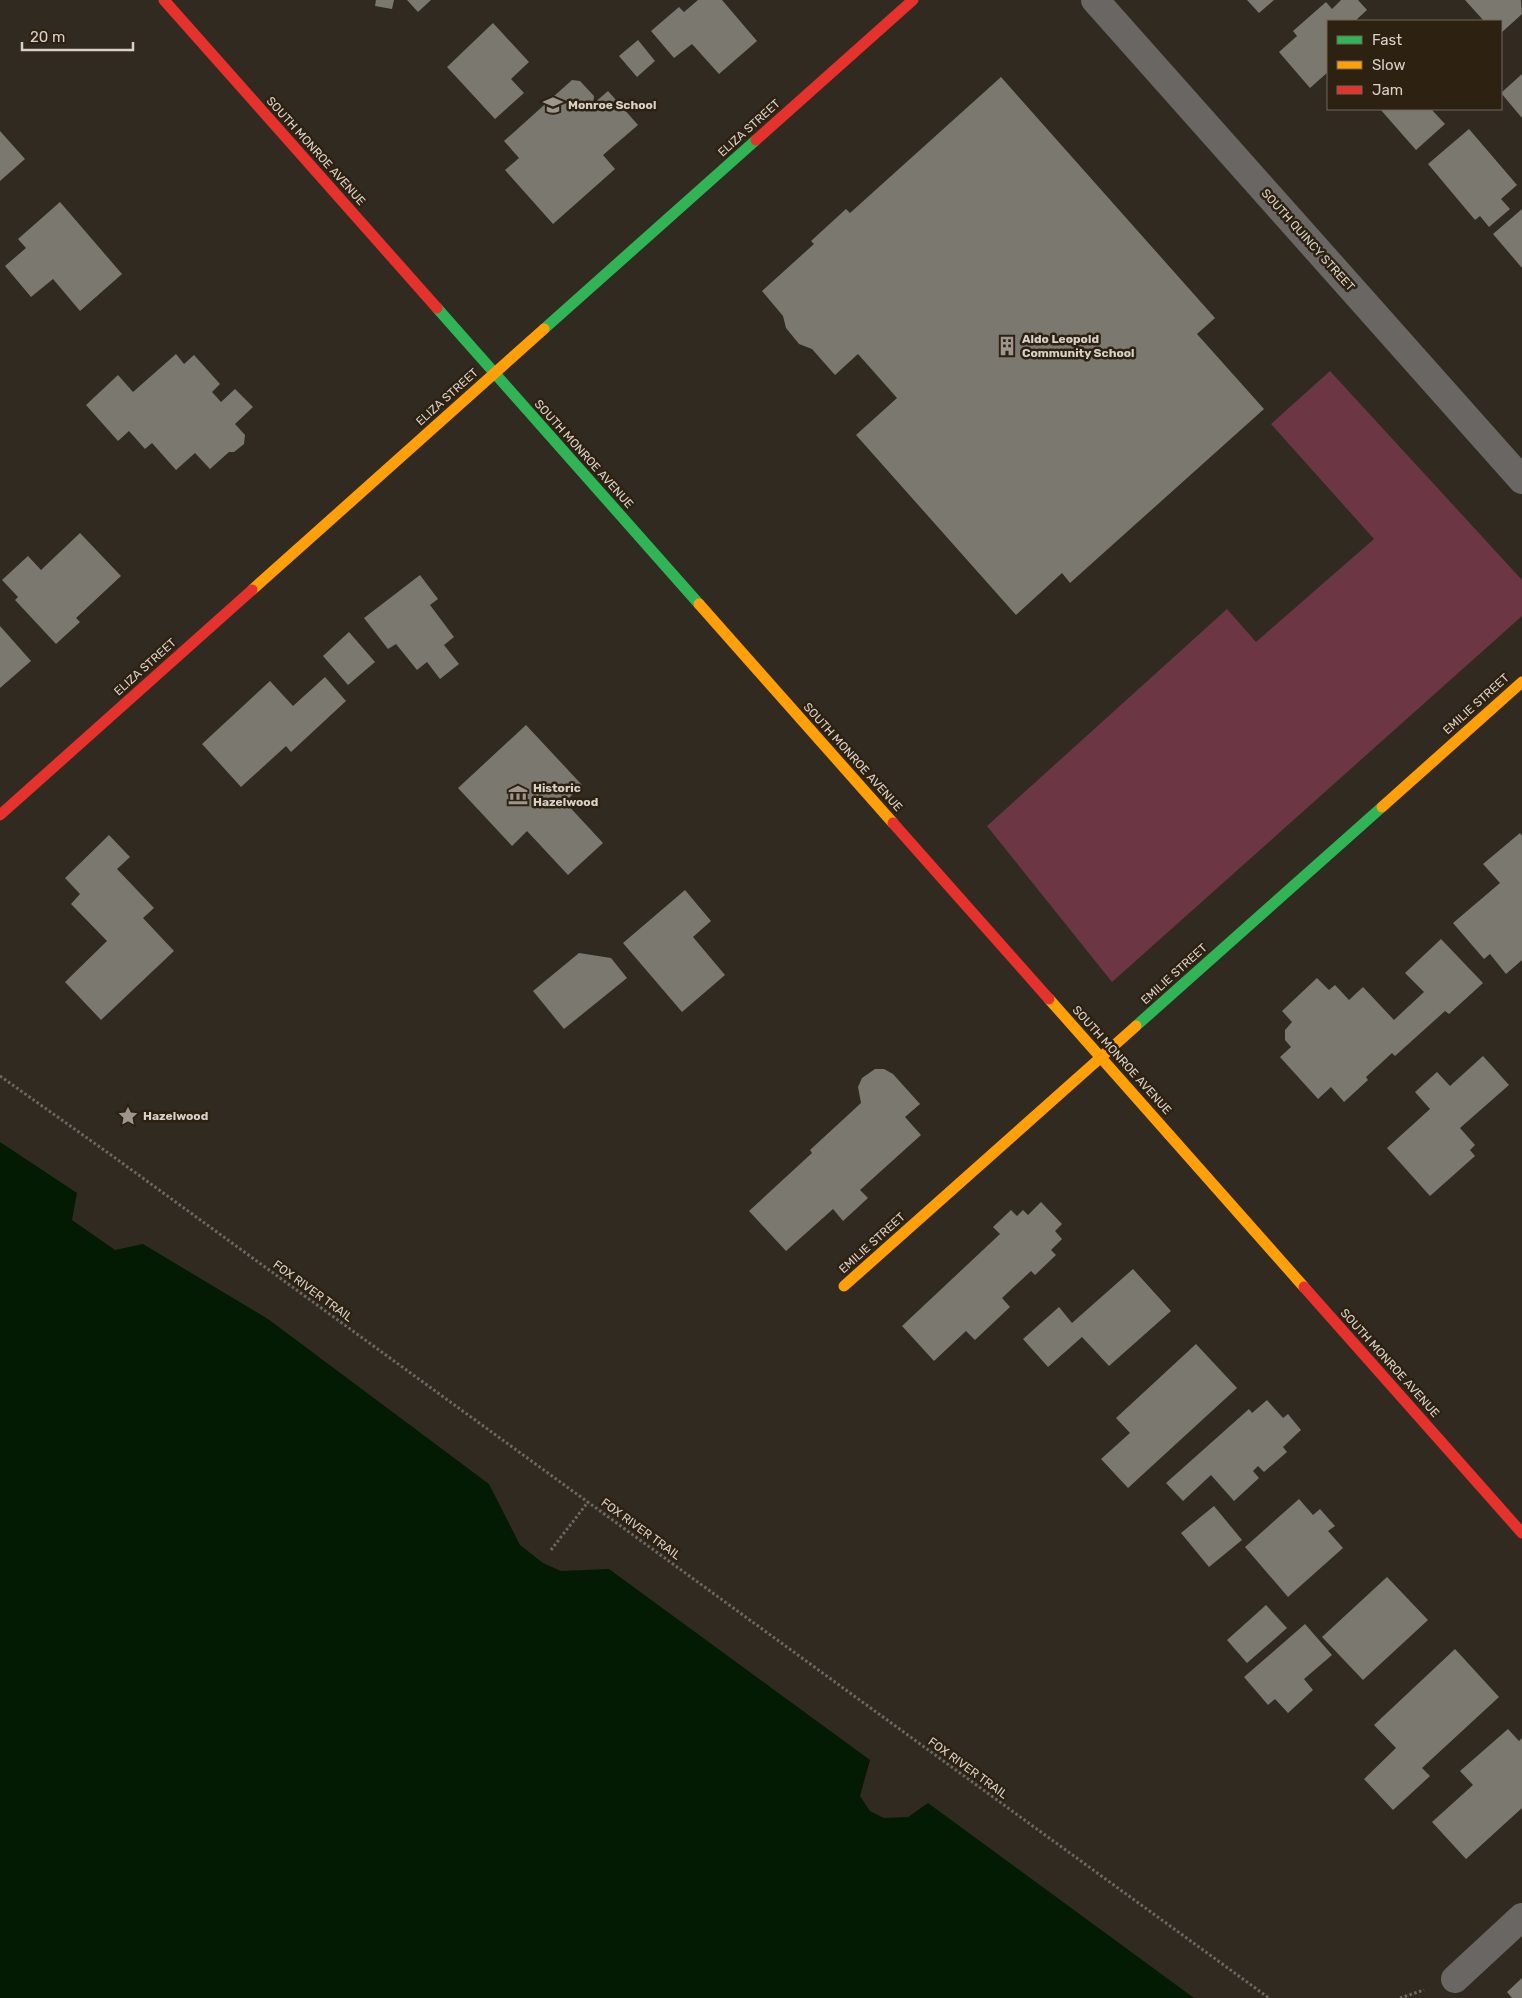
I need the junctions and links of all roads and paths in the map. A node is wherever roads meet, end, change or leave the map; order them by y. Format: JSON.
{"nodes":[{"id":1,"x":164,"y":0,"type":"edge"},
{"id":2,"x":913,"y":0,"type":"edge"},
{"id":3,"x":1095,"y":0,"type":"edge"},
{"id":4,"x":494,"y":374,"type":"junction"},
{"id":5,"x":1522,"y":480,"type":"edge"},
{"id":6,"x":1522,"y":682,"type":"edge"},
{"id":7,"x":0,"y":815,"type":"edge"},
{"id":8,"x":1101,"y":1058,"type":"junction"},
{"id":9,"x":0,"y":1076,"type":"edge"},
{"id":10,"x":844,"y":1286,"type":"dead end"},
{"id":11,"x":588,"y":1502,"type":"junction"},
{"id":12,"x":1522,"y":1533,"type":"edge"},
{"id":13,"x":550,"y":1550,"type":"dead end"},
{"id":14,"x":1522,"y":1917,"type":"edge"},
{"id":15,"x":1455,"y":1979,"type":"dead end"},
{"id":16,"x":1269,"y":1998,"type":"edge"}],
"edges":[{"from":1,"to":4,"type":"street","name":"SOUTH MONROE AVENUE"},
{"from":2,"to":4,"type":"street","name":"ELIZA STREET"},
{"from":3,"to":5,"type":"street","name":"SOUTH QUINCY STREET"},
{"from":4,"to":7,"type":"street","name":"ELIZA STREET"},
{"from":4,"to":8,"type":"street","name":"SOUTH MONROE AVENUE"},
{"from":6,"to":8,"type":"street","name":"EMILIE STREET"},
{"from":8,"to":10,"type":"street","name":"EMILIE STREET"},
{"from":8,"to":12,"type":"street","name":"SOUTH MONROE AVENUE"},
{"from":9,"to":11,"type":"path","name":"FOX RIVER TRAIL"},
{"from":11,"to":13,"type":"path"},
{"from":11,"to":16,"type":"path","name":"FOX RIVER TRAIL"},
{"from":14,"to":15,"type":"street"}]}
